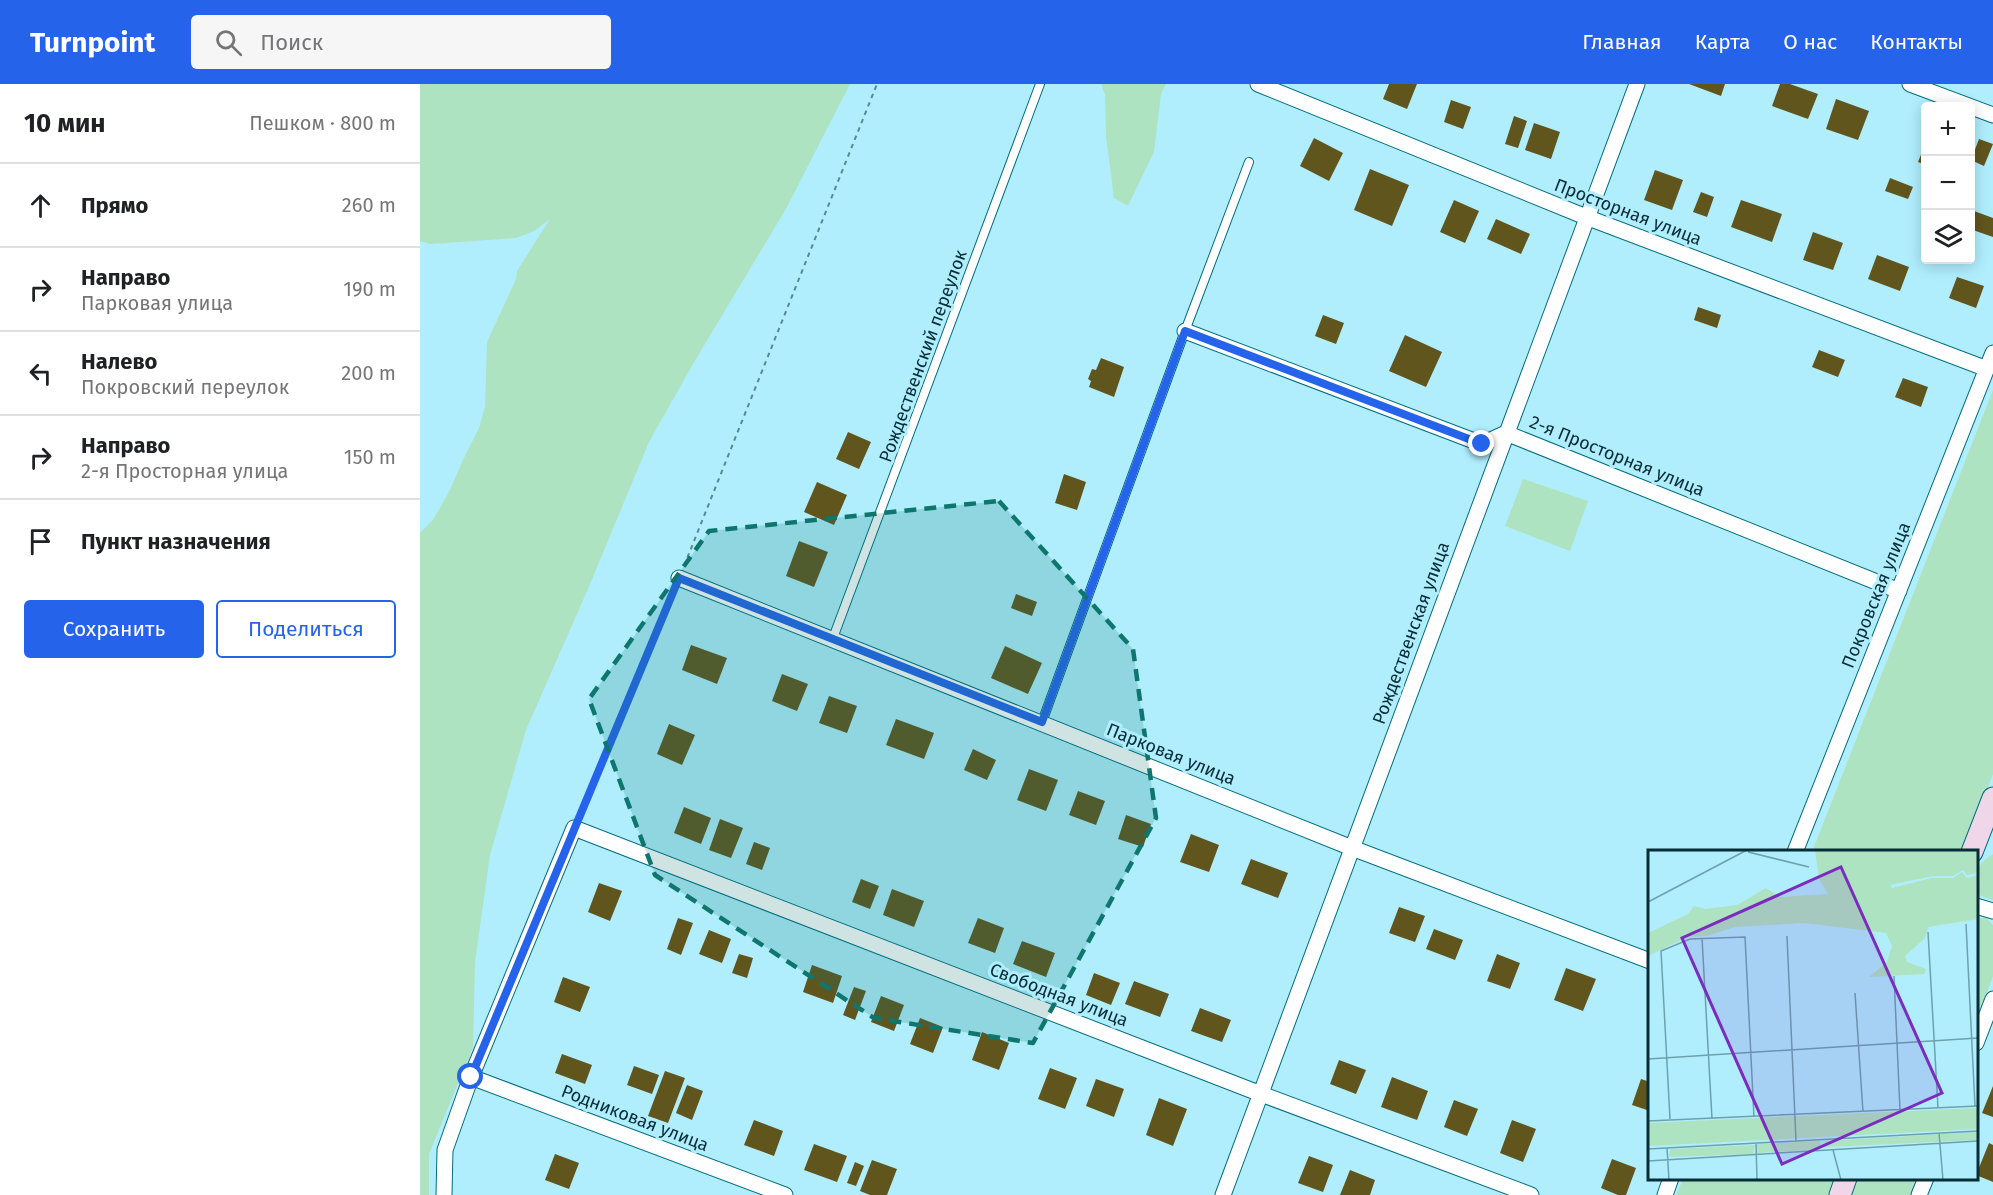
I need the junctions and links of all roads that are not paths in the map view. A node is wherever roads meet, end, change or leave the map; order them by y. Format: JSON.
{"nodes":[{"id":1,"x":1040,"y":84,"type":"edge"},
{"id":2,"x":1258,"y":84,"type":"edge"},
{"id":3,"x":1637,"y":84,"type":"edge"},
{"id":4,"x":1910,"y":84,"type":"edge"},
{"id":5,"x":1993,"y":115,"type":"edge"},
{"id":6,"x":1249,"y":162,"type":"dead end"},
{"id":7,"x":1586,"y":217,"type":"junction"},
{"id":8,"x":1185,"y":331,"type":"junction"},
{"id":9,"x":1993,"y":353,"type":"edge"},
{"id":10,"x":1987,"y":369,"type":"junction"},
{"id":11,"x":1506,"y":433,"type":"junction"},
{"id":12,"x":679,"y":578,"type":"road end"},
{"id":13,"x":1899,"y":591,"type":"junction"},
{"id":14,"x":833,"y":639,"type":"junction"},
{"id":15,"x":1042,"y":722,"type":"junction"},
{"id":16,"x":1993,"y":798,"type":"edge"},
{"id":17,"x":1352,"y":848,"type":"junction"},
{"id":18,"x":1796,"y":850,"type":"edge"},
{"id":19,"x":1973,"y":850,"type":"edge"},
{"id":20,"x":1978,"y":906,"type":"edge"},
{"id":21,"x":1993,"y":911,"type":"edge"},
{"id":22,"x":1648,"y":960,"type":"edge"},
{"id":23,"x":1993,"y":999,"type":"edge"},
{"id":24,"x":1978,"y":1040,"type":"edge"},
{"id":25,"x":471,"y":1077,"type":"junction"},
{"id":26,"x":1261,"y":1094,"type":"junction"},
{"id":27,"x":1671,"y":1180,"type":"edge"},
{"id":28,"x":1846,"y":1180,"type":"edge"},
{"id":29,"x":1926,"y":1180,"type":"edge"},
{"id":30,"x":444,"y":1195,"type":"edge"},
{"id":31,"x":784,"y":1195,"type":"edge"},
{"id":32,"x":1223,"y":1195,"type":"edge"},
{"id":33,"x":1531,"y":1195,"type":"edge"},
{"id":34,"x":1665,"y":1195,"type":"edge"},
{"id":35,"x":1840,"y":1195,"type":"edge"},
{"id":36,"x":1919,"y":1195,"type":"edge"}],
"edges":[{"from":1,"to":14,"type":"lane","name":"Рождественский переулок"},
{"from":2,"to":7,"type":"street","name":"Просторная улица"},
{"from":3,"to":7,"type":"street","name":"Рождественская улица"},
{"from":4,"to":5,"type":"street"},
{"from":6,"to":8,"type":"lane"},
{"from":7,"to":10,"type":"street","name":"Просторная улица"},
{"from":7,"to":11,"type":"street","name":"Рождественская улица"},
{"from":8,"to":11,"type":"street","name":"2-я Просторная улица"},
{"from":8,"to":15,"type":"lane"},
{"from":9,"to":10,"type":"street","name":"Покровская улица"},
{"from":10,"to":13,"type":"street","name":"Покровская улица"},
{"from":11,"to":13,"type":"street","name":"2-я Просторная улица"},
{"from":11,"to":17,"type":"street","name":"Рождественская улица"},
{"from":12,"to":14,"type":"street","name":"Парковая улица"},
{"from":13,"to":18,"type":"street","name":"Покровская улица"},
{"from":14,"to":15,"type":"street","name":"Парковая улица"},
{"from":15,"to":17,"type":"street","name":"Парковая улица"},
{"from":16,"to":19,"type":"main road"},
{"from":17,"to":22,"type":"street","name":"Парковая улица"},
{"from":17,"to":26,"type":"street","name":"Рождественская улица"},
{"from":20,"to":21,"type":"street"},
{"from":23,"to":24,"type":"street"},
{"from":25,"to":26,"type":"street","name":"Свободная улица"},
{"from":25,"to":30,"type":"street"},
{"from":25,"to":31,"type":"street","name":"Родниковая улица"},
{"from":26,"to":32,"type":"street","name":"Рождественская улица"},
{"from":26,"to":33,"type":"street","name":"Свободная улица"},
{"from":27,"to":34,"type":"street"},
{"from":28,"to":35,"type":"main road"},
{"from":29,"to":36,"type":"street"}]}
